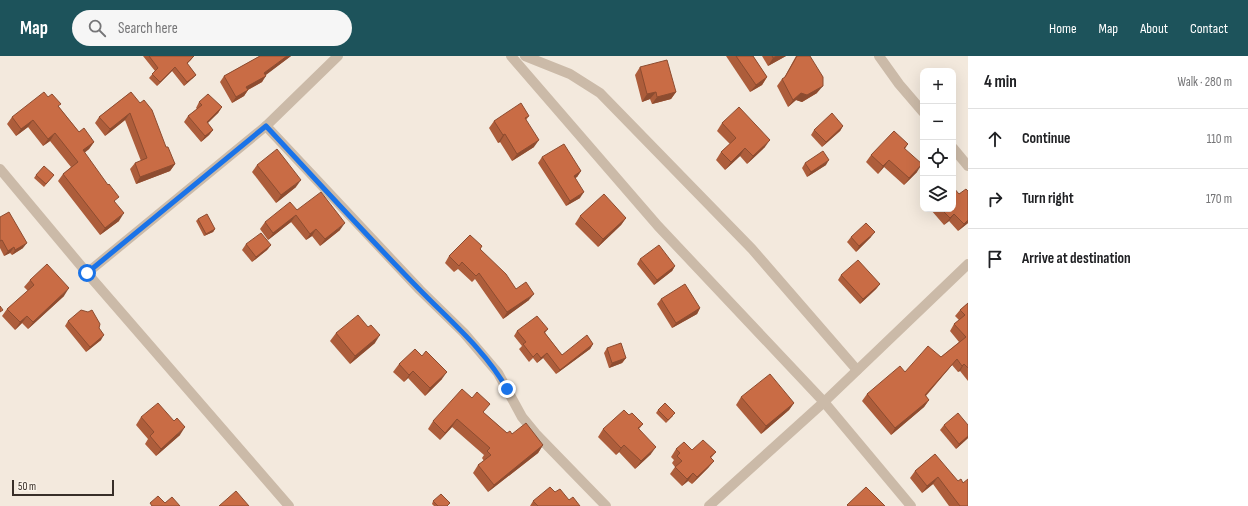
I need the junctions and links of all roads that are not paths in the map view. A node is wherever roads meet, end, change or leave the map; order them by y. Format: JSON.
{"nodes":[{"id":1,"x":338,"y":56,"type":"edge"},
{"id":2,"x":511,"y":56,"type":"edge"},
{"id":3,"x":525,"y":56,"type":"edge"},
{"id":4,"x":879,"y":56,"type":"edge"},
{"id":5,"x":920,"y":108,"type":"edge"},
{"id":6,"x":266,"y":126,"type":"junction"},
{"id":7,"x":956,"y":152,"type":"edge"},
{"id":8,"x":968,"y":166,"type":"edge"},
{"id":9,"x":0,"y":168,"type":"edge"},
{"id":10,"x":968,"y":264,"type":"edge"},
{"id":11,"x":87,"y":273,"type":"junction"},
{"id":12,"x":857,"y":370,"type":"junction"},
{"id":13,"x":824,"y":402,"type":"junction"},
{"id":14,"x":289,"y":506,"type":"edge"},
{"id":15,"x":606,"y":506,"type":"edge"},
{"id":16,"x":709,"y":506,"type":"edge"},
{"id":17,"x":912,"y":506,"type":"edge"}],
"edges":[{"from":1,"to":6,"type":"street"},
{"from":2,"to":13,"type":"street"},
{"from":3,"to":12,"type":"street"},
{"from":4,"to":5,"type":"street"},
{"from":6,"to":11,"type":"street"},
{"from":6,"to":15,"type":"street"},
{"from":7,"to":8,"type":"street"},
{"from":9,"to":11,"type":"street"},
{"from":10,"to":12,"type":"street"},
{"from":11,"to":14,"type":"street"},
{"from":12,"to":13,"type":"street"},
{"from":13,"to":16,"type":"street"},
{"from":13,"to":17,"type":"street"}]}
